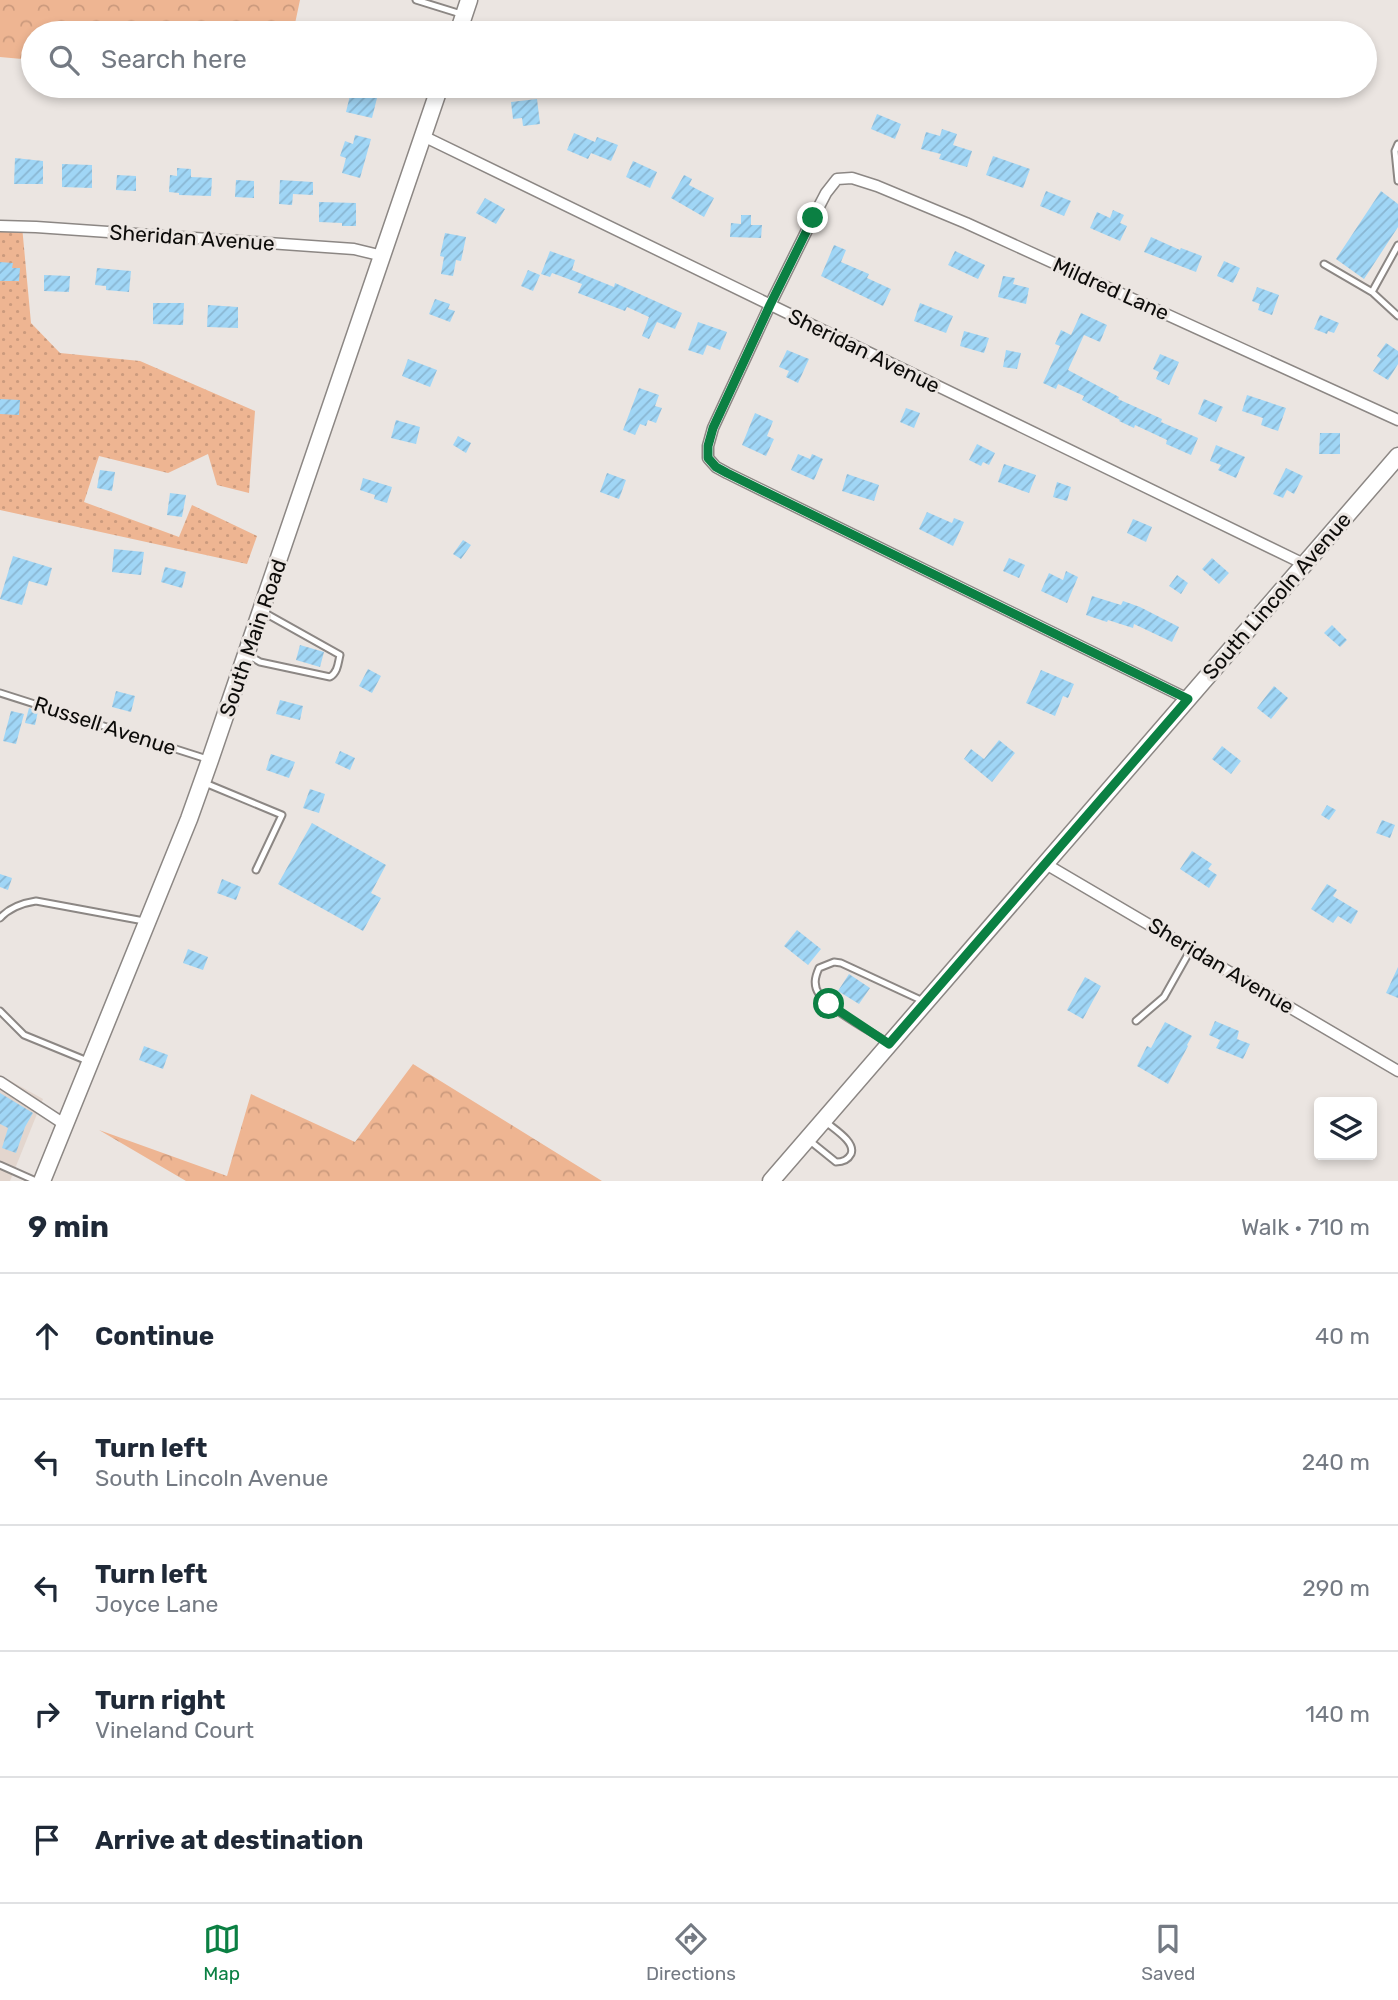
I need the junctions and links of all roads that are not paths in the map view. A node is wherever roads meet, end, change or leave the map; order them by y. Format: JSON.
{"nodes":[{"id":1,"x":416,"y":0,"type":"edge"},
{"id":2,"x":467,"y":8,"type":"edge"},
{"id":3,"x":436,"y":98,"type":"edge"},
{"id":4,"x":423,"y":136,"type":"junction"},
{"id":5,"x":1398,"y":144,"type":"edge"},
{"id":6,"x":1398,"y":181,"type":"edge"},
{"id":7,"x":0,"y":226,"type":"edge"},
{"id":8,"x":1398,"y":245,"type":"edge"},
{"id":9,"x":383,"y":256,"type":"junction"},
{"id":10,"x":1324,"y":264,"type":"dead end"},
{"id":11,"x":1372,"y":292,"type":"junction"},
{"id":12,"x":770,"y":305,"type":"junction"},
{"id":13,"x":1398,"y":316,"type":"edge"},
{"id":14,"x":1398,"y":420,"type":"edge"},
{"id":15,"x":1396,"y":462,"type":"edge"},
{"id":16,"x":1304,"y":564,"type":"junction"},
{"id":17,"x":262,"y":611,"type":"junction"},
{"id":18,"x":247,"y":654,"type":"junction"},
{"id":19,"x":0,"y":693,"type":"edge"},
{"id":20,"x":1188,"y":699,"type":"junction"},
{"id":21,"x":210,"y":760,"type":"junction"},
{"id":22,"x":202,"y":782,"type":"junction"},
{"id":23,"x":1044,"y":863,"type":"junction"},
{"id":24,"x":256,"y":870,"type":"dead end"},
{"id":25,"x":0,"y":918,"type":"edge"},
{"id":26,"x":147,"y":921,"type":"junction"},
{"id":27,"x":1191,"y":949,"type":"junction"},
{"id":28,"x":925,"y":1002,"type":"junction"},
{"id":29,"x":0,"y":1013,"type":"edge"},
{"id":30,"x":1136,"y":1021,"type":"dead end"},
{"id":31,"x":889,"y":1044,"type":"junction"},
{"id":32,"x":90,"y":1062,"type":"junction"},
{"id":33,"x":1398,"y":1070,"type":"edge"},
{"id":34,"x":0,"y":1082,"type":"edge"},
{"id":35,"x":824,"y":1120,"type":"junction"},
{"id":36,"x":64,"y":1124,"type":"junction"},
{"id":37,"x":807,"y":1139,"type":"junction"},
{"id":38,"x":0,"y":1165,"type":"edge"},
{"id":39,"x":36,"y":1181,"type":"edge"},
{"id":40,"x":41,"y":1181,"type":"edge"},
{"id":41,"x":771,"y":1181,"type":"edge"}],
"edges":[{"from":1,"to":2,"type":"lane"},
{"from":3,"to":4,"type":"main road","name":"South Main Road"},
{"from":4,"to":9,"type":"main road","name":"South Main Road"},
{"from":4,"to":12,"type":"street","name":"Sheridan Avenue"},
{"from":5,"to":6,"type":"lane"},
{"from":7,"to":9,"type":"street","name":"Sheridan Avenue"},
{"from":8,"to":11,"type":"lane"},
{"from":9,"to":17,"type":"main road","name":"South Main Road"},
{"from":10,"to":11,"type":"lane"},
{"from":11,"to":13,"type":"lane"},
{"from":12,"to":14,"type":"street","name":"Mildred Lane"},
{"from":12,"to":16,"type":"street","name":"Sheridan Avenue"},
{"from":12,"to":20,"type":"street"},
{"from":15,"to":16,"type":"main road","name":"South Lincoln Avenue"},
{"from":16,"to":20,"type":"main road","name":"South Lincoln Avenue"},
{"from":17,"to":18,"type":"main road","name":"South Main Road"},
{"from":17,"to":18,"type":"lane"},
{"from":18,"to":21,"type":"main road","name":"South Main Road"},
{"from":19,"to":21,"type":"lane","name":"Russell Avenue"},
{"from":20,"to":23,"type":"main road","name":"South Lincoln Avenue"},
{"from":21,"to":22,"type":"main road","name":"South Main Road"},
{"from":22,"to":24,"type":"lane"},
{"from":22,"to":26,"type":"main road","name":"South Main Road"},
{"from":23,"to":27,"type":"street","name":"Sheridan Avenue"},
{"from":23,"to":28,"type":"main road","name":"South Lincoln Avenue"},
{"from":25,"to":26,"type":"lane"},
{"from":26,"to":32,"type":"main road","name":"South Main Road"},
{"from":27,"to":30,"type":"lane"},
{"from":27,"to":33,"type":"street","name":"Sheridan Avenue"},
{"from":28,"to":31,"type":"main road","name":"South Lincoln Avenue"},
{"from":28,"to":31,"type":"lane"},
{"from":29,"to":32,"type":"lane"},
{"from":31,"to":35,"type":"main road","name":"South Lincoln Avenue"},
{"from":32,"to":36,"type":"main road","name":"South Main Road"},
{"from":34,"to":36,"type":"street"},
{"from":35,"to":37,"type":"main road","name":"South Lincoln Avenue"},
{"from":35,"to":37,"type":"lane"},
{"from":36,"to":40,"type":"main road","name":"South Main Road"},
{"from":37,"to":41,"type":"main road","name":"South Lincoln Avenue"},
{"from":38,"to":39,"type":"lane"}]}
